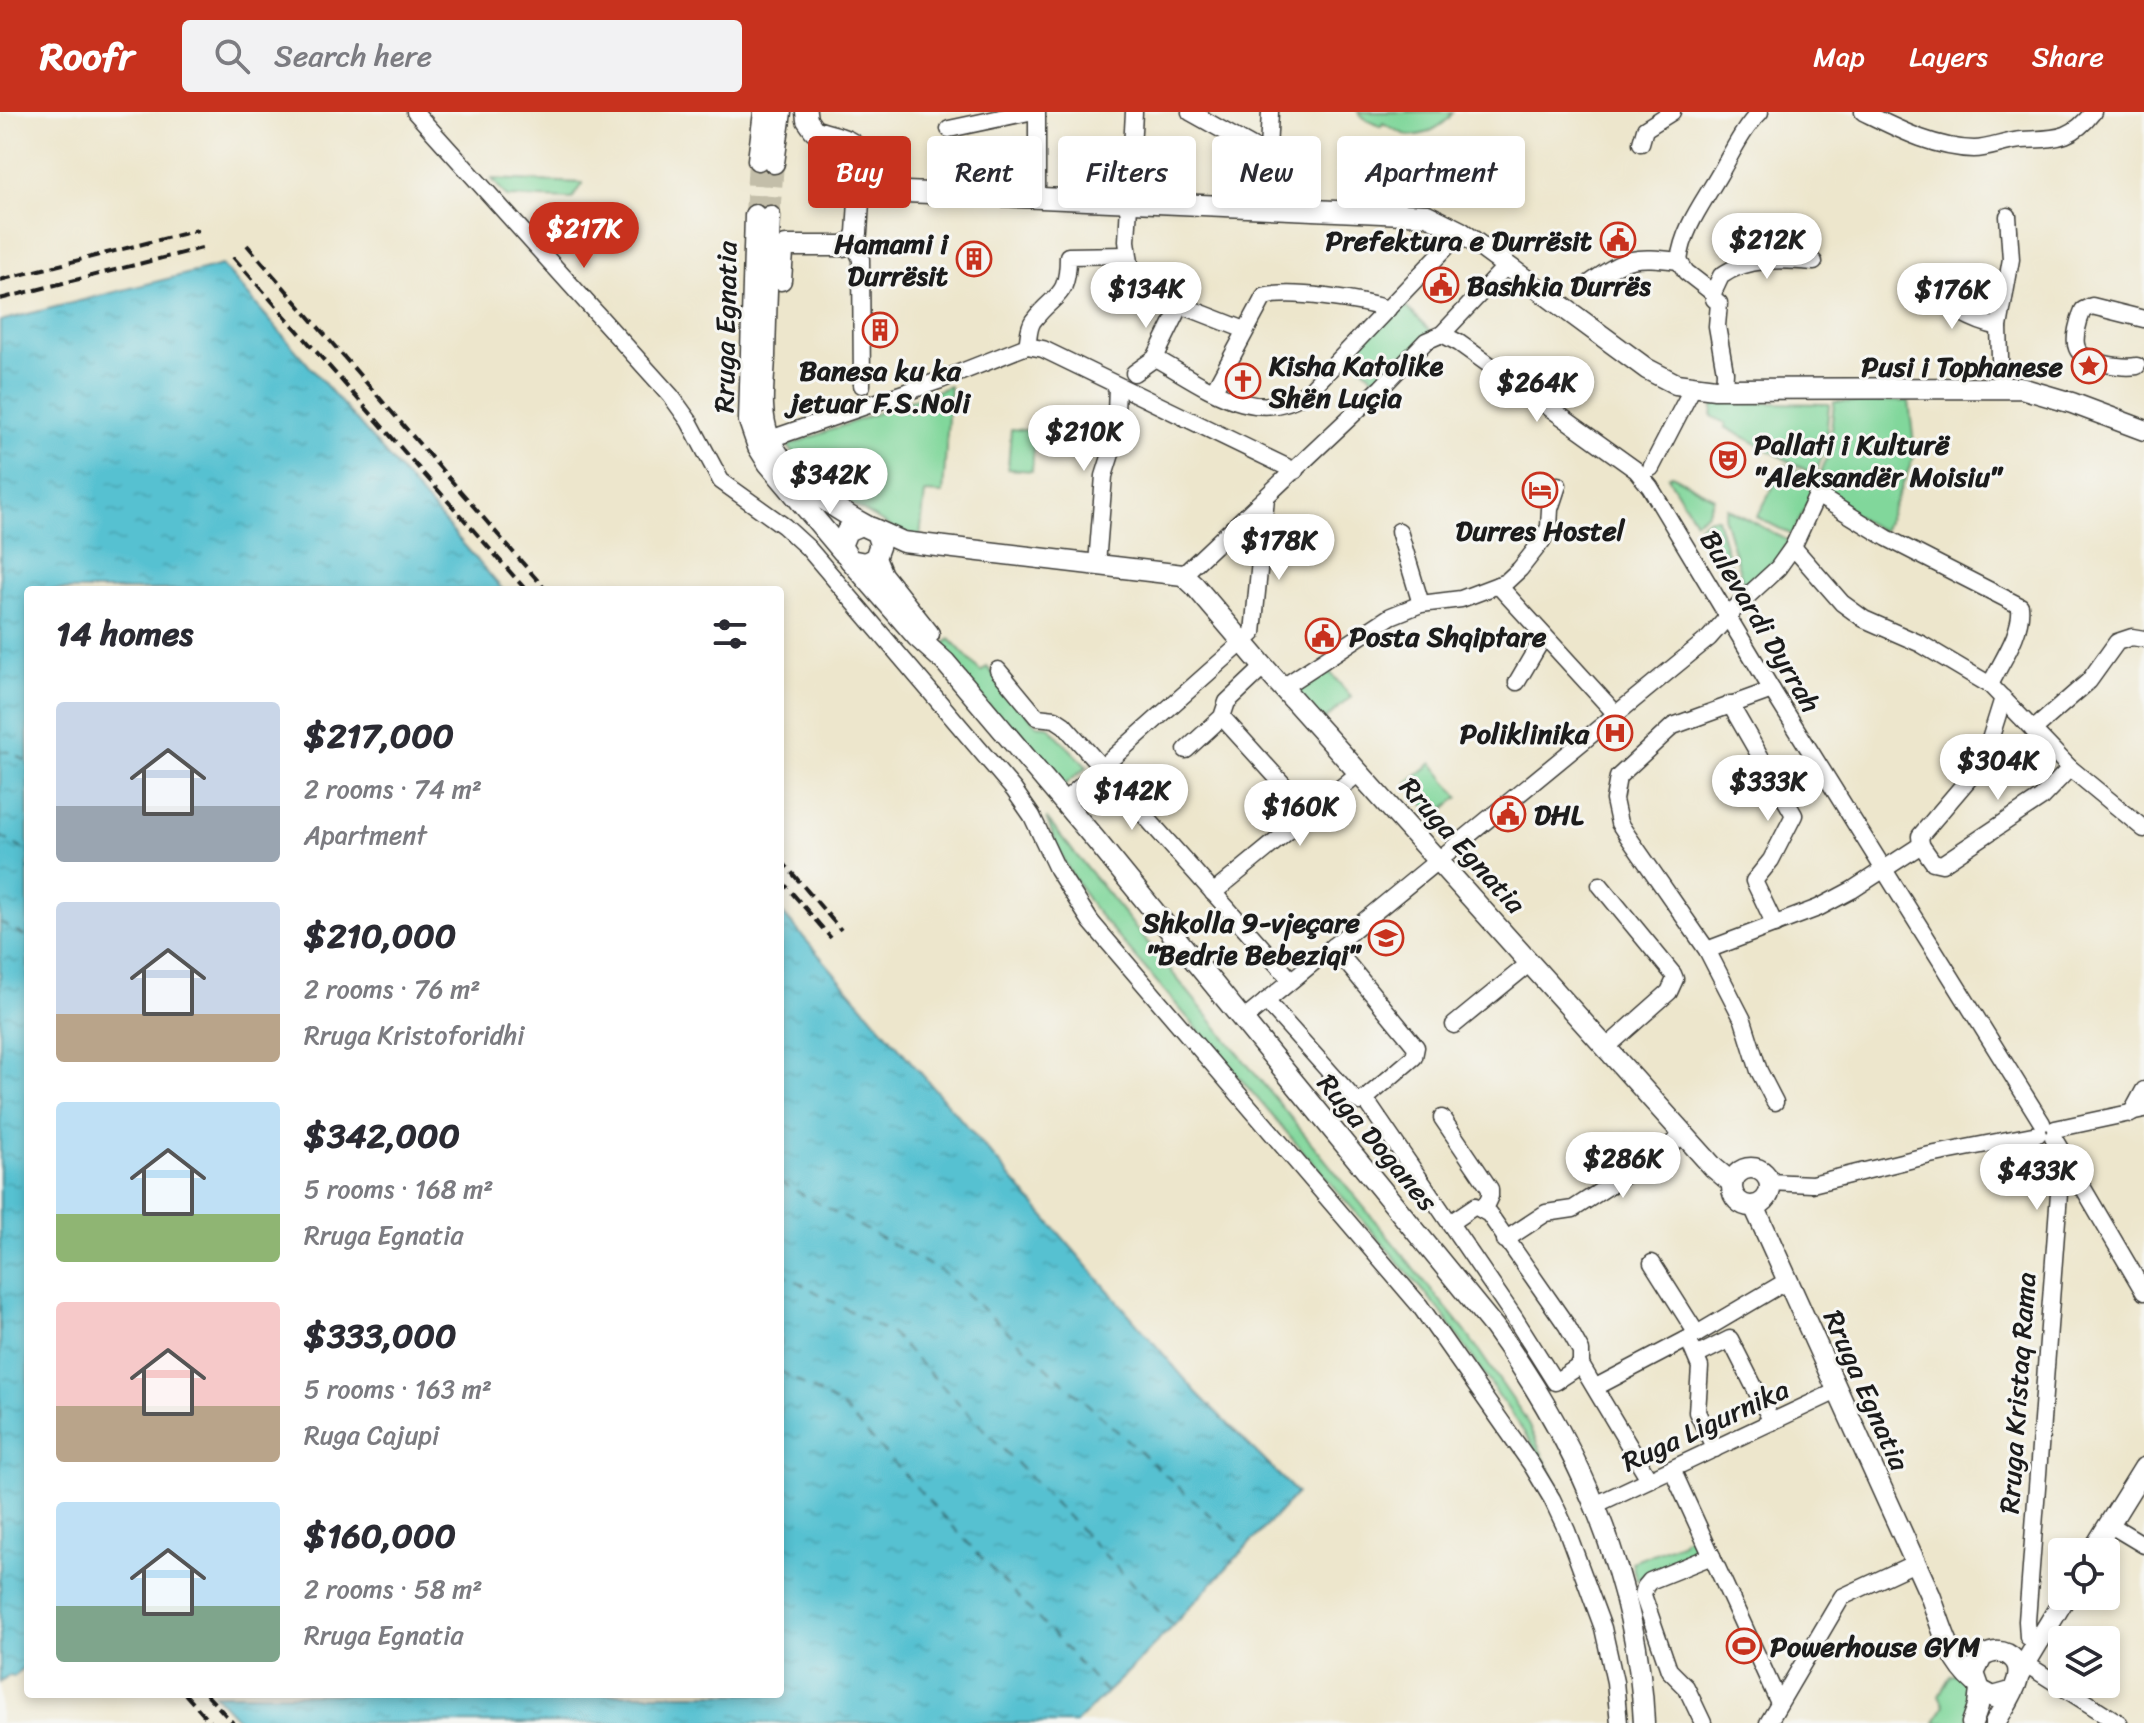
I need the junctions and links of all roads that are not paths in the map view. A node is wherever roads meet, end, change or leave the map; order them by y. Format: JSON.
{"nodes":[{"id":1,"x":415,"y":112,"type":"edge"},
{"id":2,"x":764,"y":112,"type":"edge"},
{"id":3,"x":781,"y":112,"type":"edge"},
{"id":4,"x":806,"y":112,"type":"edge"},
{"id":5,"x":1029,"y":112,"type":"edge"},
{"id":6,"x":1037,"y":112,"type":"edge"},
{"id":7,"x":1134,"y":112,"type":"edge"},
{"id":8,"x":1190,"y":112,"type":"edge"},
{"id":9,"x":1270,"y":112,"type":"edge"},
{"id":10,"x":1672,"y":112,"type":"edge"},
{"id":11,"x":1760,"y":112,"type":"edge"},
{"id":12,"x":1863,"y":112,"type":"edge"},
{"id":13,"x":2093,"y":112,"type":"edge"},
{"id":14,"x":949,"y":129,"type":"dead end"},
{"id":15,"x":834,"y":136,"type":"edge"},
{"id":16,"x":1037,"y":136,"type":"edge"},
{"id":17,"x":1133,"y":136,"type":"edge"},
{"id":18,"x":1233,"y":136,"type":"edge"},
{"id":19,"x":1268,"y":136,"type":"edge"},
{"id":20,"x":1641,"y":143,"type":"dead end"},
{"id":21,"x":859,"y":208,"type":"edge"},
{"id":22,"x":1130,"y":208,"type":"edge"},
{"id":23,"x":1265,"y":208,"type":"edge"},
{"id":24,"x":2008,"y":216,"type":"dead end"},
{"id":25,"x":1461,"y":232,"type":"junction"},
{"id":26,"x":853,"y":242,"type":"junction"},
{"id":27,"x":1127,"y":255,"type":"junction"},
{"id":28,"x":1679,"y":261,"type":"junction"},
{"id":29,"x":1814,"y":262,"type":"dead end"},
{"id":30,"x":1506,"y":266,"type":"junction"},
{"id":31,"x":1590,"y":283,"type":"dead end"},
{"id":32,"x":1927,"y":288,"type":"dead end"},
{"id":33,"x":1713,"y":293,"type":"junction"},
{"id":34,"x":1181,"y":305,"type":"junction"},
{"id":35,"x":1388,"y":309,"type":"junction"},
{"id":36,"x":2144,"y":319,"type":"edge"},
{"id":37,"x":1999,"y":327,"type":"junction"},
{"id":38,"x":1245,"y":330,"type":"junction"},
{"id":39,"x":1442,"y":334,"type":"junction"},
{"id":40,"x":765,"y":345,"type":"junction"},
{"id":41,"x":1027,"y":346,"type":"junction"},
{"id":42,"x":1155,"y":358,"type":"junction"},
{"id":43,"x":2137,"y":366,"type":"dead end"},
{"id":44,"x":1134,"y":373,"type":"dead end"},
{"id":45,"x":862,"y":385,"type":"dead end"},
{"id":46,"x":1117,"y":386,"type":"junction"},
{"id":47,"x":1693,"y":387,"type":"junction"},
{"id":48,"x":2001,"y":387,"type":"junction"},
{"id":49,"x":1724,"y":389,"type":"junction"},
{"id":50,"x":1214,"y":390,"type":"junction"},
{"id":51,"x":2144,"y":430,"type":"edge"},
{"id":52,"x":770,"y":439,"type":"junction"},
{"id":53,"x":1651,"y":468,"type":"dead end"},
{"id":54,"x":1295,"y":471,"type":"junction"},
{"id":55,"x":1558,"y":485,"type":"dead end"},
{"id":56,"x":1266,"y":498,"type":"junction"},
{"id":57,"x":869,"y":527,"type":"junction"},
{"id":58,"x":1399,"y":531,"type":"dead end"},
{"id":59,"x":1793,"y":547,"type":"junction"},
{"id":60,"x":998,"y":554,"type":"junction"},
{"id":61,"x":876,"y":555,"type":"junction"},
{"id":62,"x":846,"y":556,"type":"junction"},
{"id":63,"x":1097,"y":564,"type":"junction"},
{"id":64,"x":1183,"y":575,"type":"junction"},
{"id":65,"x":1498,"y":585,"type":"junction"},
{"id":66,"x":1421,"y":604,"type":"junction"},
{"id":67,"x":1728,"y":617,"type":"junction"},
{"id":68,"x":1544,"y":636,"type":"junction"},
{"id":69,"x":2144,"y":639,"type":"edge"},
{"id":70,"x":1242,"y":641,"type":"junction"},
{"id":71,"x":945,"y":662,"type":"junction"},
{"id":72,"x":1264,"y":667,"type":"junction"},
{"id":73,"x":998,"y":670,"type":"dead end"},
{"id":74,"x":1517,"y":682,"type":"dead end"},
{"id":75,"x":1990,"y":685,"type":"junction"},
{"id":76,"x":1283,"y":687,"type":"junction"},
{"id":77,"x":1772,"y":690,"type":"junction"},
{"id":78,"x":2003,"y":698,"type":"junction"},
{"id":79,"x":1730,"y":704,"type":"junction"},
{"id":80,"x":1616,"y":714,"type":"junction"},
{"id":81,"x":1222,"y":717,"type":"junction"},
{"id":82,"x":2033,"y":730,"type":"junction"},
{"id":83,"x":1186,"y":750,"type":"dead end"},
{"id":84,"x":1102,"y":768,"type":"junction"},
{"id":85,"x":2070,"y":768,"type":"junction"},
{"id":86,"x":1360,"y":772,"type":"junction"},
{"id":87,"x":1063,"y":802,"type":"junction"},
{"id":88,"x":1310,"y":814,"type":"junction"},
{"id":89,"x":2144,"y":829,"type":"edge"},
{"id":90,"x":1921,"y":845,"type":"junction"},
{"id":91,"x":1438,"y":859,"type":"junction"},
{"id":92,"x":1884,"y":869,"type":"junction"},
{"id":93,"x":1600,"y":885,"type":"dead end"},
{"id":94,"x":1213,"y":893,"type":"junction"},
{"id":95,"x":1775,"y":925,"type":"junction"},
{"id":96,"x":1333,"y":946,"type":"junction"},
{"id":97,"x":1707,"y":950,"type":"junction"},
{"id":98,"x":1531,"y":962,"type":"junction"},
{"id":99,"x":1291,"y":980,"type":"junction"},
{"id":100,"x":1266,"y":1001,"type":"junction"},
{"id":101,"x":1242,"y":1021,"type":"junction"},
{"id":102,"x":1454,"y":1025,"type":"dead end"},
{"id":103,"x":1607,"y":1047,"type":"junction"},
{"id":104,"x":2144,"y":1090,"type":"edge"},
{"id":105,"x":1365,"y":1099,"type":"junction"},
{"id":106,"x":1775,"y":1102,"type":"dead end"},
{"id":107,"x":2137,"y":1112,"type":"edge"},
{"id":108,"x":1442,"y":1118,"type":"dead end"},
{"id":109,"x":2047,"y":1131,"type":"junction"},
{"id":110,"x":1685,"y":1134,"type":"junction"},
{"id":111,"x":2062,"y":1153,"type":"junction"},
{"id":112,"x":1769,"y":1182,"type":"junction"},
{"id":113,"x":1732,"y":1183,"type":"junction"},
{"id":114,"x":1754,"y":1206,"type":"junction"},
{"id":115,"x":1484,"y":1209,"type":"junction"},
{"id":116,"x":1450,"y":1223,"type":"junction"},
{"id":117,"x":1505,"y":1240,"type":"junction"},
{"id":118,"x":1652,"y":1263,"type":"dead end"},
{"id":119,"x":1787,"y":1281,"type":"junction"},
{"id":120,"x":2144,"y":1292,"type":"edge"},
{"id":121,"x":1692,"y":1337,"type":"junction"},
{"id":122,"x":1696,"y":1356,"type":"junction"},
{"id":123,"x":1581,"y":1365,"type":"junction"},
{"id":124,"x":1596,"y":1387,"type":"junction"},
{"id":125,"x":1837,"y":1391,"type":"junction"},
{"id":126,"x":1772,"y":1422,"type":"junction"},
{"id":127,"x":1715,"y":1449,"type":"junction"},
{"id":128,"x":2144,"y":1468,"type":"edge"},
{"id":129,"x":1672,"y":1469,"type":"junction"},
{"id":130,"x":1649,"y":1479,"type":"junction"},
{"id":131,"x":1595,"y":1505,"type":"junction"},
{"id":132,"x":2109,"y":1524,"type":"junction"},
{"id":133,"x":2100,"y":1538,"type":"edge"},
{"id":134,"x":2144,"y":1545,"type":"edge"},
{"id":135,"x":1712,"y":1556,"type":"junction"},
{"id":136,"x":1915,"y":1563,"type":"junction"},
{"id":137,"x":1930,"y":1595,"type":"junction"},
{"id":138,"x":2051,"y":1610,"type":"edge"},
{"id":139,"x":2054,"y":1610,"type":"edge"},
{"id":140,"x":2028,"y":1637,"type":"junction"},
{"id":141,"x":1985,"y":1655,"type":"junction"},
{"id":142,"x":2016,"y":1671,"type":"junction"},
{"id":143,"x":1978,"y":1686,"type":"junction"},
{"id":144,"x":1779,"y":1703,"type":"junction"},
{"id":145,"x":1619,"y":1723,"type":"edge"},
{"id":146,"x":1644,"y":1723,"type":"edge"},
{"id":147,"x":1703,"y":1723,"type":"edge"},
{"id":148,"x":1768,"y":1723,"type":"edge"},
{"id":149,"x":1972,"y":1723,"type":"edge"},
{"id":150,"x":1995,"y":1723,"type":"edge"},
{"id":151,"x":2119,"y":1723,"type":"edge"}],
"edges":[{"from":1,"to":145,"type":"street"},
{"from":2,"to":3,"type":"main road"},
{"from":4,"to":15,"type":"main road"},
{"from":5,"to":14,"type":"street"},
{"from":6,"to":16,"type":"street"},
{"from":7,"to":17,"type":"street"},
{"from":8,"to":18,"type":"street"},
{"from":9,"to":19,"type":"street"},
{"from":10,"to":20,"type":"street"},
{"from":11,"to":28,"type":"street"},
{"from":12,"to":13,"type":"street"},
{"from":21,"to":26,"type":"main road"},
{"from":22,"to":27,"type":"street"},
{"from":23,"to":25,"type":"main road"},
{"from":24,"to":37,"type":"street"},
{"from":25,"to":30,"type":"main road"},
{"from":25,"to":35,"type":"street"},
{"from":26,"to":40,"type":"main road"},
{"from":26,"to":45,"type":"street"},
{"from":27,"to":34,"type":"street"},
{"from":27,"to":41,"type":"street"},
{"from":28,"to":31,"type":"street"},
{"from":28,"to":33,"type":"street"},
{"from":29,"to":33,"type":"street"},
{"from":30,"to":39,"type":"street"},
{"from":30,"to":47,"type":"main road"},
{"from":32,"to":37,"type":"street"},
{"from":33,"to":49,"type":"street"},
{"from":34,"to":38,"type":"street"},
{"from":34,"to":42,"type":"street"},
{"from":35,"to":38,"type":"street"},
{"from":35,"to":50,"type":"street"},
{"from":36,"to":43,"type":"street"},
{"from":37,"to":48,"type":"street"},
{"from":38,"to":50,"type":"street"},
{"from":39,"to":54,"type":"street"},
{"from":39,"to":67,"type":"street","name":"Bulevardi Dyrrah"},
{"from":40,"to":52,"type":"main road","name":"Rruga Egnatia"},
{"from":40,"to":62,"type":"main road","name":"Rruga Egnatia"},
{"from":41,"to":46,"type":"street"},
{"from":41,"to":52,"type":"street"},
{"from":42,"to":44,"type":"street"},
{"from":42,"to":50,"type":"street"},
{"from":46,"to":54,"type":"street"},
{"from":46,"to":63,"type":"street"},
{"from":47,"to":49,"type":"main road"},
{"from":47,"to":53,"type":"street"},
{"from":48,"to":49,"type":"main road"},
{"from":48,"to":51,"type":"main road"},
{"from":52,"to":57,"type":"main road","name":"Rruga Egnatia"},
{"from":54,"to":56,"type":"street"},
{"from":55,"to":65,"type":"street"},
{"from":56,"to":64,"type":"street"},
{"from":56,"to":70,"type":"street"},
{"from":57,"to":60,"type":"main road","name":"Rruga Egnatia"},
{"from":57,"to":61,"type":"main road"},
{"from":57,"to":62,"type":"main road"},
{"from":58,"to":66,"type":"street"},
{"from":59,"to":67,"type":"street"},
{"from":59,"to":75,"type":"street"},
{"from":59,"to":75,"type":"street"},
{"from":60,"to":61,"type":"main road","name":"Rruga Egnatia"},
{"from":60,"to":63,"type":"main road","name":"Rruga Egnatia"},
{"from":61,"to":62,"type":"main road"},
{"from":61,"to":71,"type":"main road"},
{"from":62,"to":71,"type":"main road","name":"Rruga Egnatia"},
{"from":63,"to":64,"type":"main road","name":"Rruga Egnatia"},
{"from":64,"to":70,"type":"main road","name":"Rruga Egnatia"},
{"from":65,"to":66,"type":"street"},
{"from":65,"to":68,"type":"street"},
{"from":66,"to":76,"type":"street"},
{"from":67,"to":77,"type":"street","name":"Bulevardi Dyrrah"},
{"from":67,"to":80,"type":"street"},
{"from":68,"to":74,"type":"street"},
{"from":68,"to":80,"type":"street"},
{"from":69,"to":82,"type":"street"},
{"from":70,"to":72,"type":"main road","name":"Rruga Egnatia"},
{"from":70,"to":84,"type":"street"},
{"from":71,"to":87,"type":"main road","name":"Ruga Doganes"},
{"from":72,"to":76,"type":"main road","name":"Rruga Egnatia"},
{"from":72,"to":81,"type":"street"},
{"from":73,"to":84,"type":"street"},
{"from":75,"to":78,"type":"street"},
{"from":76,"to":86,"type":"main road","name":"Rruga Egnatia"},
{"from":77,"to":79,"type":"street"},
{"from":77,"to":92,"type":"street","name":"Bulevardi Dyrrah"},
{"from":78,"to":82,"type":"street"},
{"from":78,"to":90,"type":"street"},
{"from":79,"to":95,"type":"street"},
{"from":79,"to":97,"type":"street"},
{"from":80,"to":91,"type":"street"},
{"from":81,"to":83,"type":"street"},
{"from":81,"to":88,"type":"street"},
{"from":82,"to":85,"type":"street"},
{"from":84,"to":87,"type":"street"},
{"from":84,"to":94,"type":"street"},
{"from":85,"to":89,"type":"street"},
{"from":85,"to":90,"type":"street"},
{"from":86,"to":88,"type":"street"},
{"from":86,"to":91,"type":"main road","name":"Rruga Egnatia"},
{"from":87,"to":101,"type":"main road","name":"Ruga Doganes"},
{"from":88,"to":94,"type":"street"},
{"from":90,"to":92,"type":"street"},
{"from":91,"to":96,"type":"street"},
{"from":91,"to":98,"type":"main road","name":"Rruga Egnatia"},
{"from":92,"to":95,"type":"street"},
{"from":92,"to":109,"type":"street","name":"Bulevardi Dyrrah"},
{"from":93,"to":103,"type":"street"},
{"from":94,"to":99,"type":"street"},
{"from":95,"to":97,"type":"street"},
{"from":96,"to":99,"type":"street"},
{"from":96,"to":105,"type":"street"},
{"from":97,"to":106,"type":"street"},
{"from":98,"to":102,"type":"street"},
{"from":98,"to":103,"type":"main road","name":"Rruga Egnatia"},
{"from":99,"to":100,"type":"street"},
{"from":100,"to":101,"type":"street"},
{"from":100,"to":105,"type":"street"},
{"from":101,"to":131,"type":"main road","name":"Ruga Doganes"},
{"from":103,"to":110,"type":"main road","name":"Rruga Egnatia"},
{"from":104,"to":107,"type":"street"},
{"from":105,"to":116,"type":"street","name":"Ruga Doganes"},
{"from":107,"to":109,"type":"street"},
{"from":108,"to":115,"type":"street"},
{"from":109,"to":111,"type":"street","name":"Bulevardi Dyrrah"},
{"from":109,"to":112,"type":"street"},
{"from":110,"to":113,"type":"main road","name":"Rruga Egnatia"},
{"from":110,"to":117,"type":"street"},
{"from":111,"to":120,"type":"street","name":"Bulevardi Dyrrah"},
{"from":111,"to":140,"type":"street","name":"Rruga Kristaq Rama"},
{"from":112,"to":113,"type":"main road"},
{"from":112,"to":114,"type":"main road"},
{"from":113,"to":114,"type":"main road"},
{"from":114,"to":119,"type":"main road","name":"Rruga Egnatia"},
{"from":115,"to":116,"type":"street"},
{"from":115,"to":117,"type":"street"},
{"from":116,"to":123,"type":"street","name":"Ruga Doganes"},
{"from":117,"to":123,"type":"street"},
{"from":118,"to":121,"type":"street"},
{"from":119,"to":121,"type":"street"},
{"from":119,"to":125,"type":"main road","name":"Rruga Egnatia"},
{"from":121,"to":122,"type":"street"},
{"from":121,"to":124,"type":"street"},
{"from":122,"to":126,"type":"street"},
{"from":122,"to":127,"type":"street"},
{"from":123,"to":124,"type":"street"},
{"from":124,"to":130,"type":"street"},
{"from":125,"to":126,"type":"street","name":"Ruga Ligurnika"},
{"from":125,"to":136,"type":"main road","name":"Rruga Egnatia"},
{"from":126,"to":127,"type":"street","name":"Ruga Ligurnika"},
{"from":127,"to":129,"type":"street","name":"Ruga Ligurnika"},
{"from":128,"to":132,"type":"main road"},
{"from":129,"to":130,"type":"street","name":"Ruga Ligurnika"},
{"from":129,"to":135,"type":"street"},
{"from":130,"to":131,"type":"street","name":"Ruga Ligurnika"},
{"from":131,"to":146,"type":"main road","name":"Ruga Doganes"},
{"from":132,"to":133,"type":"main road"},
{"from":132,"to":134,"type":"street"},
{"from":135,"to":144,"type":"street"},
{"from":135,"to":147,"type":"street"},
{"from":136,"to":137,"type":"main road","name":"Rruga Egnatia"},
{"from":136,"to":144,"type":"street"},
{"from":137,"to":141,"type":"main road","name":"Rruga Egnatia"},
{"from":137,"to":143,"type":"main road","name":"Rruga Egnatia"},
{"from":138,"to":140,"type":"main road"},
{"from":139,"to":142,"type":"main road"},
{"from":140,"to":142,"type":"main road"},
{"from":141,"to":142,"type":"main road"},
{"from":141,"to":143,"type":"main road"},
{"from":142,"to":143,"type":"main road"},
{"from":142,"to":150,"type":"main road"},
{"from":142,"to":151,"type":"street"},
{"from":143,"to":149,"type":"main road"},
{"from":144,"to":148,"type":"street"}]}
